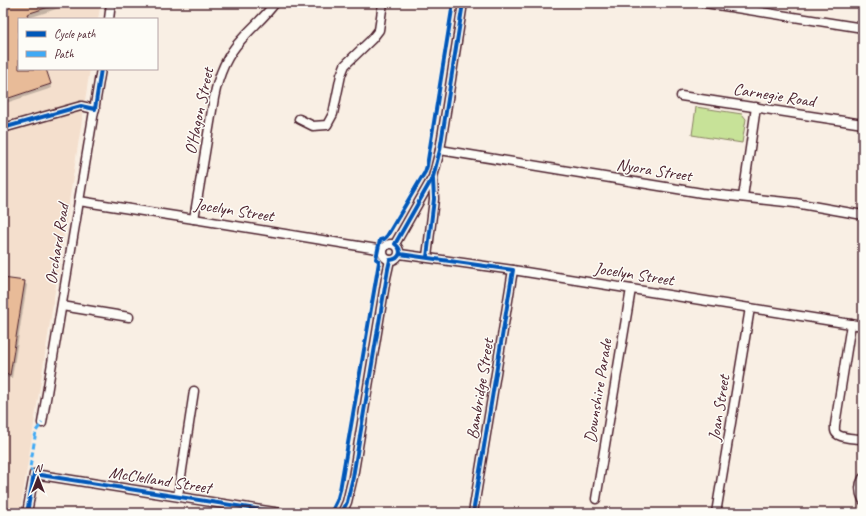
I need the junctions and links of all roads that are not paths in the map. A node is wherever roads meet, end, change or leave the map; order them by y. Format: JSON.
{"nodes":[{"id":1,"x":112,"y":3,"type":"edge"},
{"id":2,"x":275,"y":3,"type":"edge"},
{"id":3,"x":383,"y":3,"type":"edge"},
{"id":4,"x":463,"y":3,"type":"edge"},
{"id":5,"x":707,"y":3,"type":"edge"},
{"id":6,"x":109,"y":18,"type":"edge"},
{"id":7,"x":863,"y":28,"type":"edge"},
{"id":8,"x":101,"y":70,"type":"edge"},
{"id":9,"x":681,"y":96,"type":"dead end"},
{"id":10,"x":756,"y":108,"type":"junction"},
{"id":11,"x":95,"y":109,"type":"junction"},
{"id":12,"x":300,"y":120,"type":"dead end"},
{"id":13,"x":863,"y":124,"type":"edge"},
{"id":14,"x":3,"y":128,"type":"edge"},
{"id":15,"x":440,"y":150,"type":"junction"},
{"id":16,"x":433,"y":177,"type":"junction"},
{"id":17,"x":743,"y":197,"type":"junction"},
{"id":18,"x":79,"y":201,"type":"junction"},
{"id":19,"x":863,"y":214,"type":"edge"},
{"id":20,"x":194,"y":219,"type":"junction"},
{"id":21,"x":395,"y":244,"type":"junction"},
{"id":22,"x":383,"y":250,"type":"junction"},
{"id":23,"x":400,"y":254,"type":"junction"},
{"id":24,"x":427,"y":257,"type":"junction"},
{"id":25,"x":390,"y":260,"type":"junction"},
{"id":26,"x":513,"y":270,"type":"junction"},
{"id":27,"x":631,"y":289,"type":"junction"},
{"id":28,"x":62,"y":306,"type":"junction"},
{"id":29,"x":750,"y":308,"type":"junction"},
{"id":30,"x":129,"y":317,"type":"dead end"},
{"id":31,"x":851,"y":324,"type":"junction"},
{"id":32,"x":863,"y":326,"type":"edge"},
{"id":33,"x":194,"y":391,"type":"dead end"},
{"id":34,"x":42,"y":423,"type":"dead end"},
{"id":35,"x":863,"y":439,"type":"edge"},
{"id":36,"x":863,"y":478,"type":"edge"},
{"id":37,"x":178,"y":496,"type":"junction"},
{"id":38,"x":596,"y":499,"type":"dead end"},
{"id":39,"x":863,"y":500,"type":"edge"},
{"id":40,"x":27,"y":513,"type":"edge"},
{"id":41,"x":281,"y":513,"type":"edge"},
{"id":42,"x":342,"y":513,"type":"edge"},
{"id":43,"x":473,"y":513,"type":"edge"},
{"id":44,"x":716,"y":513,"type":"edge"}],
"edges":[{"from":1,"to":6,"type":"street"},
{"from":2,"to":20,"type":"street","name":"O'Hagon Street"},
{"from":3,"to":12,"type":"street"},
{"from":4,"to":15,"type":"street"},
{"from":5,"to":7,"type":"street"},
{"from":8,"to":11,"type":"street","name":"Orchard Road"},
{"from":9,"to":10,"type":"street","name":"Carnegie Road"},
{"from":10,"to":13,"type":"street","name":"Carnegie Road"},
{"from":10,"to":17,"type":"street"},
{"from":11,"to":14,"type":"street"},
{"from":11,"to":18,"type":"street","name":"Orchard Road"},
{"from":15,"to":16,"type":"street"},
{"from":15,"to":17,"type":"street","name":"Nyora Street"},
{"from":16,"to":21,"type":"street"},
{"from":16,"to":24,"type":"street"},
{"from":17,"to":19,"type":"street","name":"Nyora Street"},
{"from":18,"to":20,"type":"street","name":"Jocelyn Street"},
{"from":18,"to":28,"type":"street","name":"Orchard Road"},
{"from":20,"to":22,"type":"street","name":"Jocelyn Street"},
{"from":21,"to":22,"type":"street"},
{"from":21,"to":23,"type":"street"},
{"from":22,"to":25,"type":"street"},
{"from":23,"to":24,"type":"street","name":"Jocelyn Street"},
{"from":23,"to":25,"type":"street"},
{"from":24,"to":26,"type":"street","name":"Jocelyn Street"},
{"from":25,"to":42,"type":"street"},
{"from":26,"to":27,"type":"street","name":"Jocelyn Street"},
{"from":26,"to":43,"type":"street","name":"Bambridge Street"},
{"from":27,"to":29,"type":"street","name":"Jocelyn Street"},
{"from":27,"to":38,"type":"street","name":"Downshire Parade"},
{"from":28,"to":30,"type":"street"},
{"from":28,"to":34,"type":"street","name":"Orchard Road"},
{"from":29,"to":31,"type":"street","name":"Jocelyn Street"},
{"from":29,"to":44,"type":"street","name":"Joan Street"},
{"from":31,"to":32,"type":"street","name":"Jocelyn Street"},
{"from":31,"to":35,"type":"street"},
{"from":33,"to":37,"type":"street"},
{"from":36,"to":39,"type":"street"},
{"from":37,"to":40,"type":"street","name":"McClelland Street"},
{"from":37,"to":41,"type":"street","name":"McClelland Street"}]}
